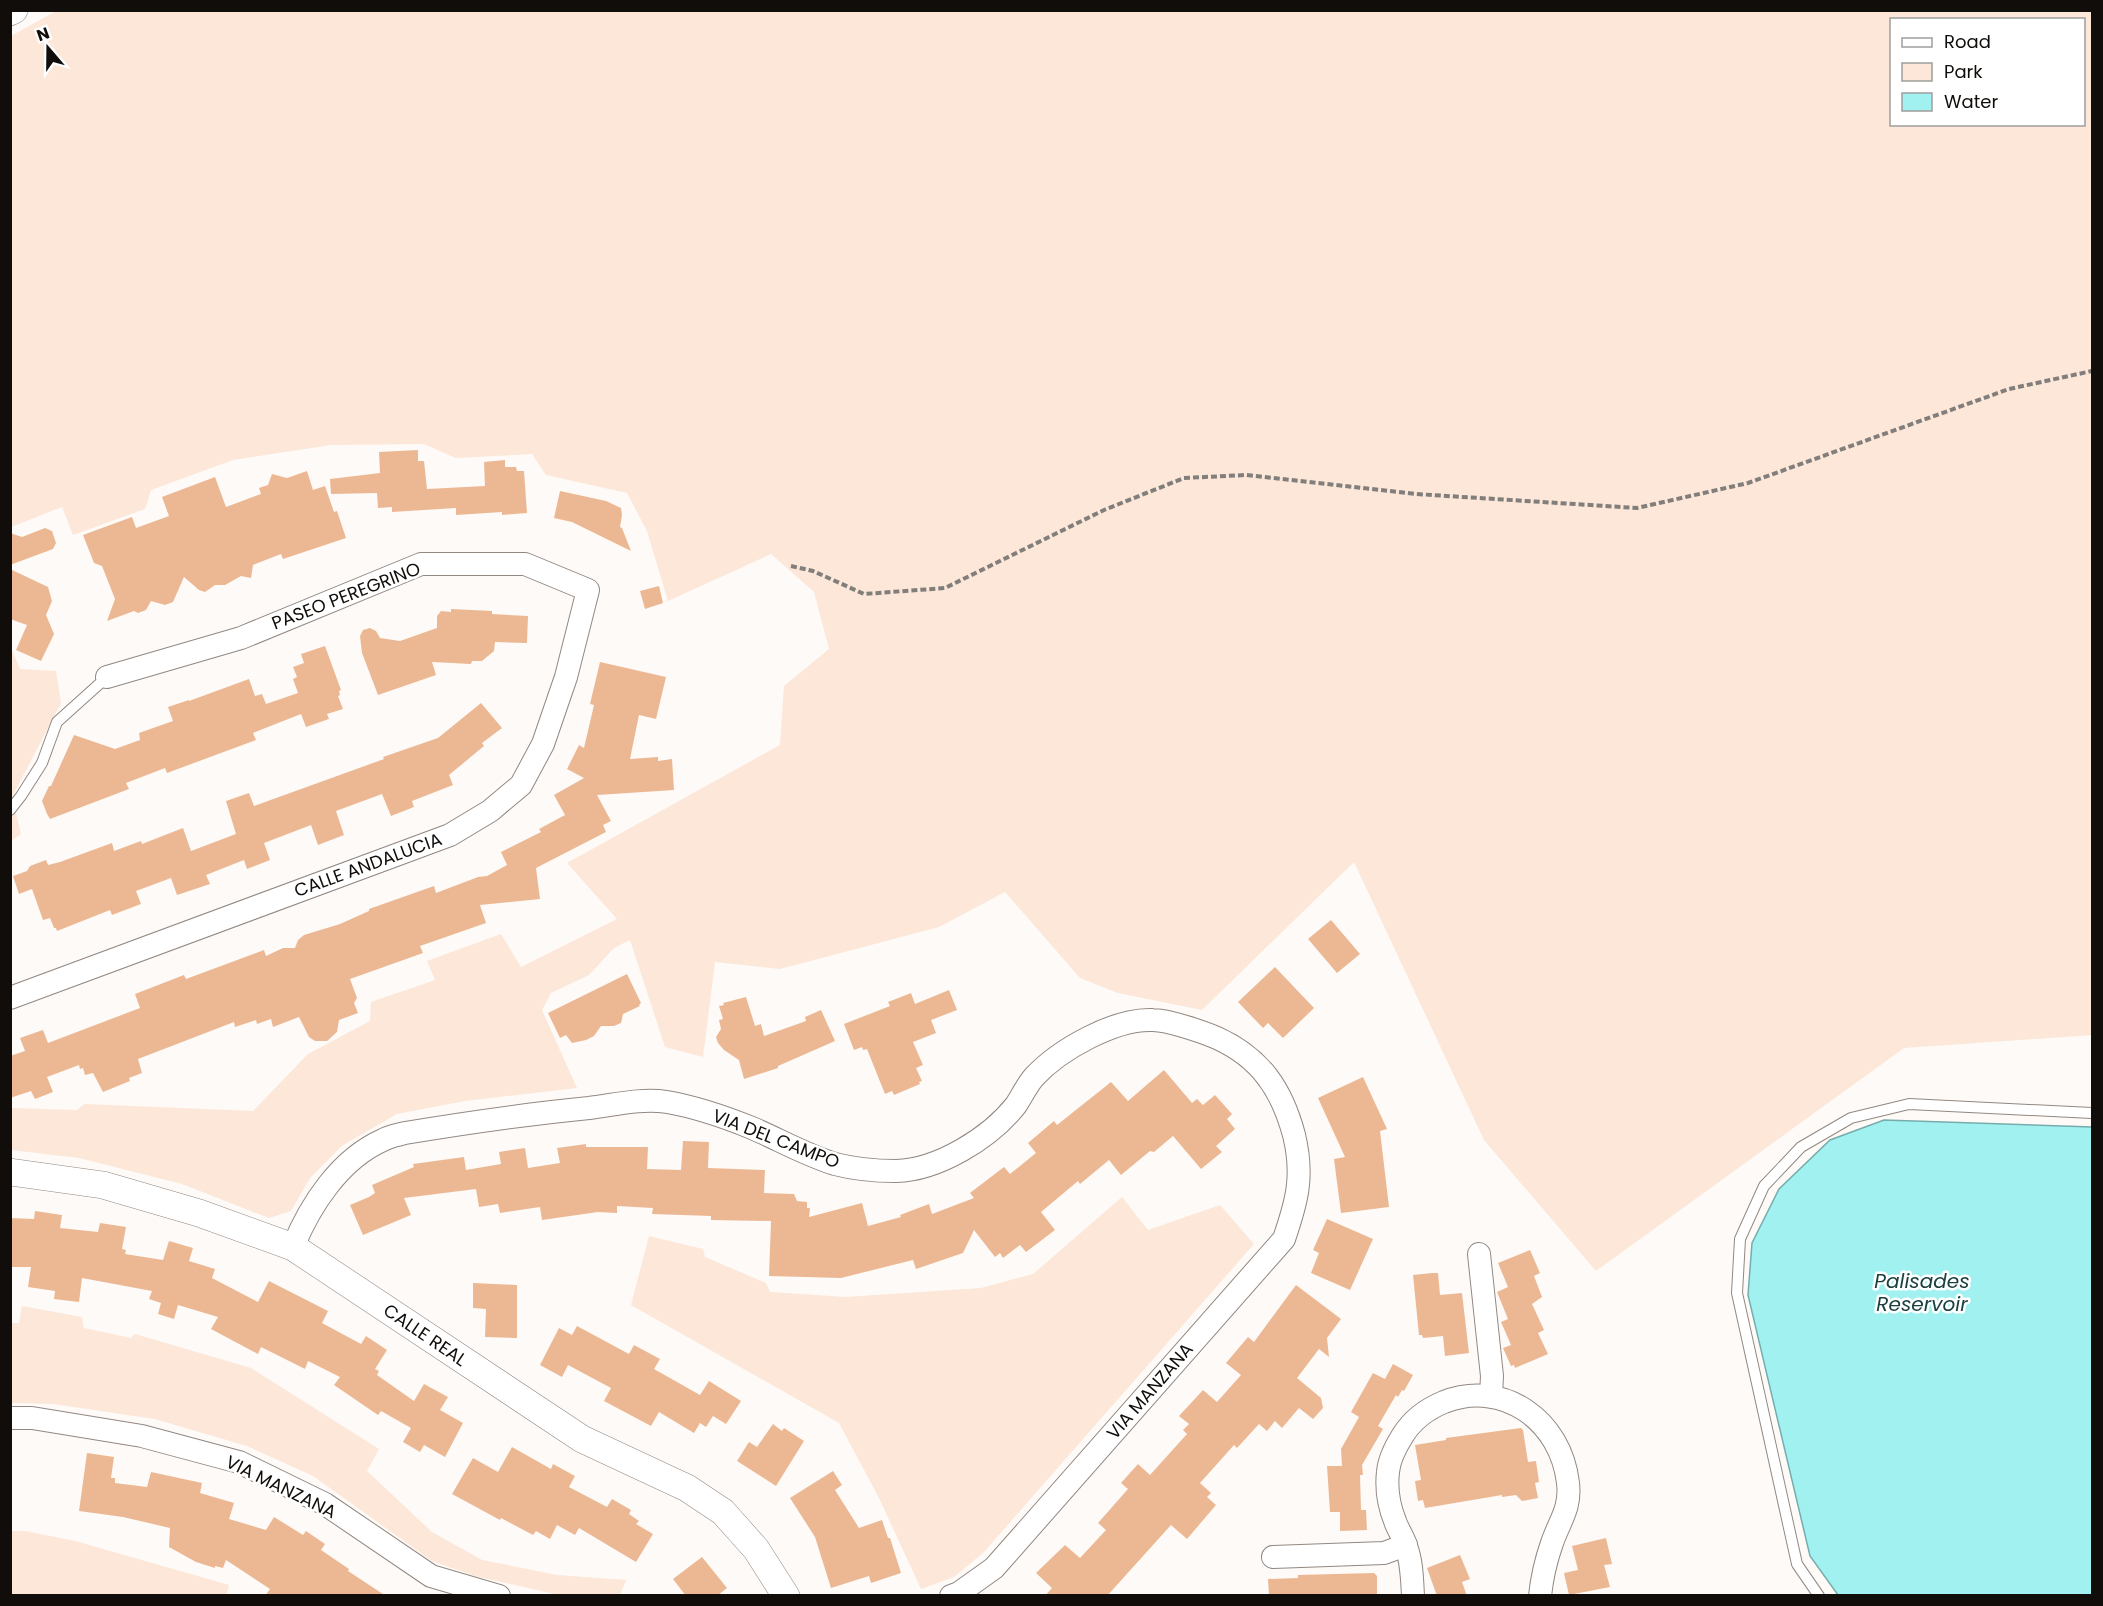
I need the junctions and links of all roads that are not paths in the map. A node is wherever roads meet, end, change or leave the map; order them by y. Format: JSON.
{"nodes":[{"id":1,"x":588,"y":590,"type":"joint"},
{"id":2,"x":107,"y":677,"type":"joint"},
{"id":3,"x":10,"y":810,"type":"edge"},
{"id":4,"x":10,"y":998,"type":"edge"},
{"id":5,"x":2092,"y":1113,"type":"edge"},
{"id":6,"x":1299,"y":1158,"type":"joint"},
{"id":7,"x":10,"y":1172,"type":"edge"},
{"id":8,"x":293,"y":1247,"type":"junction"},
{"id":9,"x":1479,"y":1254,"type":"dead end"},
{"id":10,"x":1491,"y":1395,"type":"junction"},
{"id":11,"x":10,"y":1418,"type":"edge"},
{"id":12,"x":1406,"y":1545,"type":"junction"},
{"id":13,"x":1272,"y":1557,"type":"dead end"},
{"id":14,"x":499,"y":1596,"type":"edge"},
{"id":15,"x":786,"y":1596,"type":"edge"},
{"id":16,"x":951,"y":1596,"type":"edge"},
{"id":17,"x":1413,"y":1596,"type":"edge"},
{"id":18,"x":1539,"y":1596,"type":"edge"},
{"id":19,"x":1819,"y":1596,"type":"edge"}],
"edges":[{"from":1,"to":2,"type":"street","name":"PASEO PEREGRINO"},
{"from":1,"to":4,"type":"street","name":"CALLE ANDALUCIA"},
{"from":2,"to":3,"type":"lane"},
{"from":5,"to":19,"type":"lane"},
{"from":6,"to":8,"type":"street","name":"VIA DEL CAMPO"},
{"from":6,"to":16,"type":"street","name":"VIA MANZANA"},
{"from":7,"to":8,"type":"street","name":"CALLE REAL"},
{"from":8,"to":15,"type":"street","name":"CALLE REAL"},
{"from":9,"to":10,"type":"street"},
{"from":10,"to":12,"type":"street"},
{"from":10,"to":18,"type":"street"},
{"from":11,"to":14,"type":"street","name":"VIA MANZANA"},
{"from":12,"to":13,"type":"street"},
{"from":12,"to":17,"type":"street"}]}
